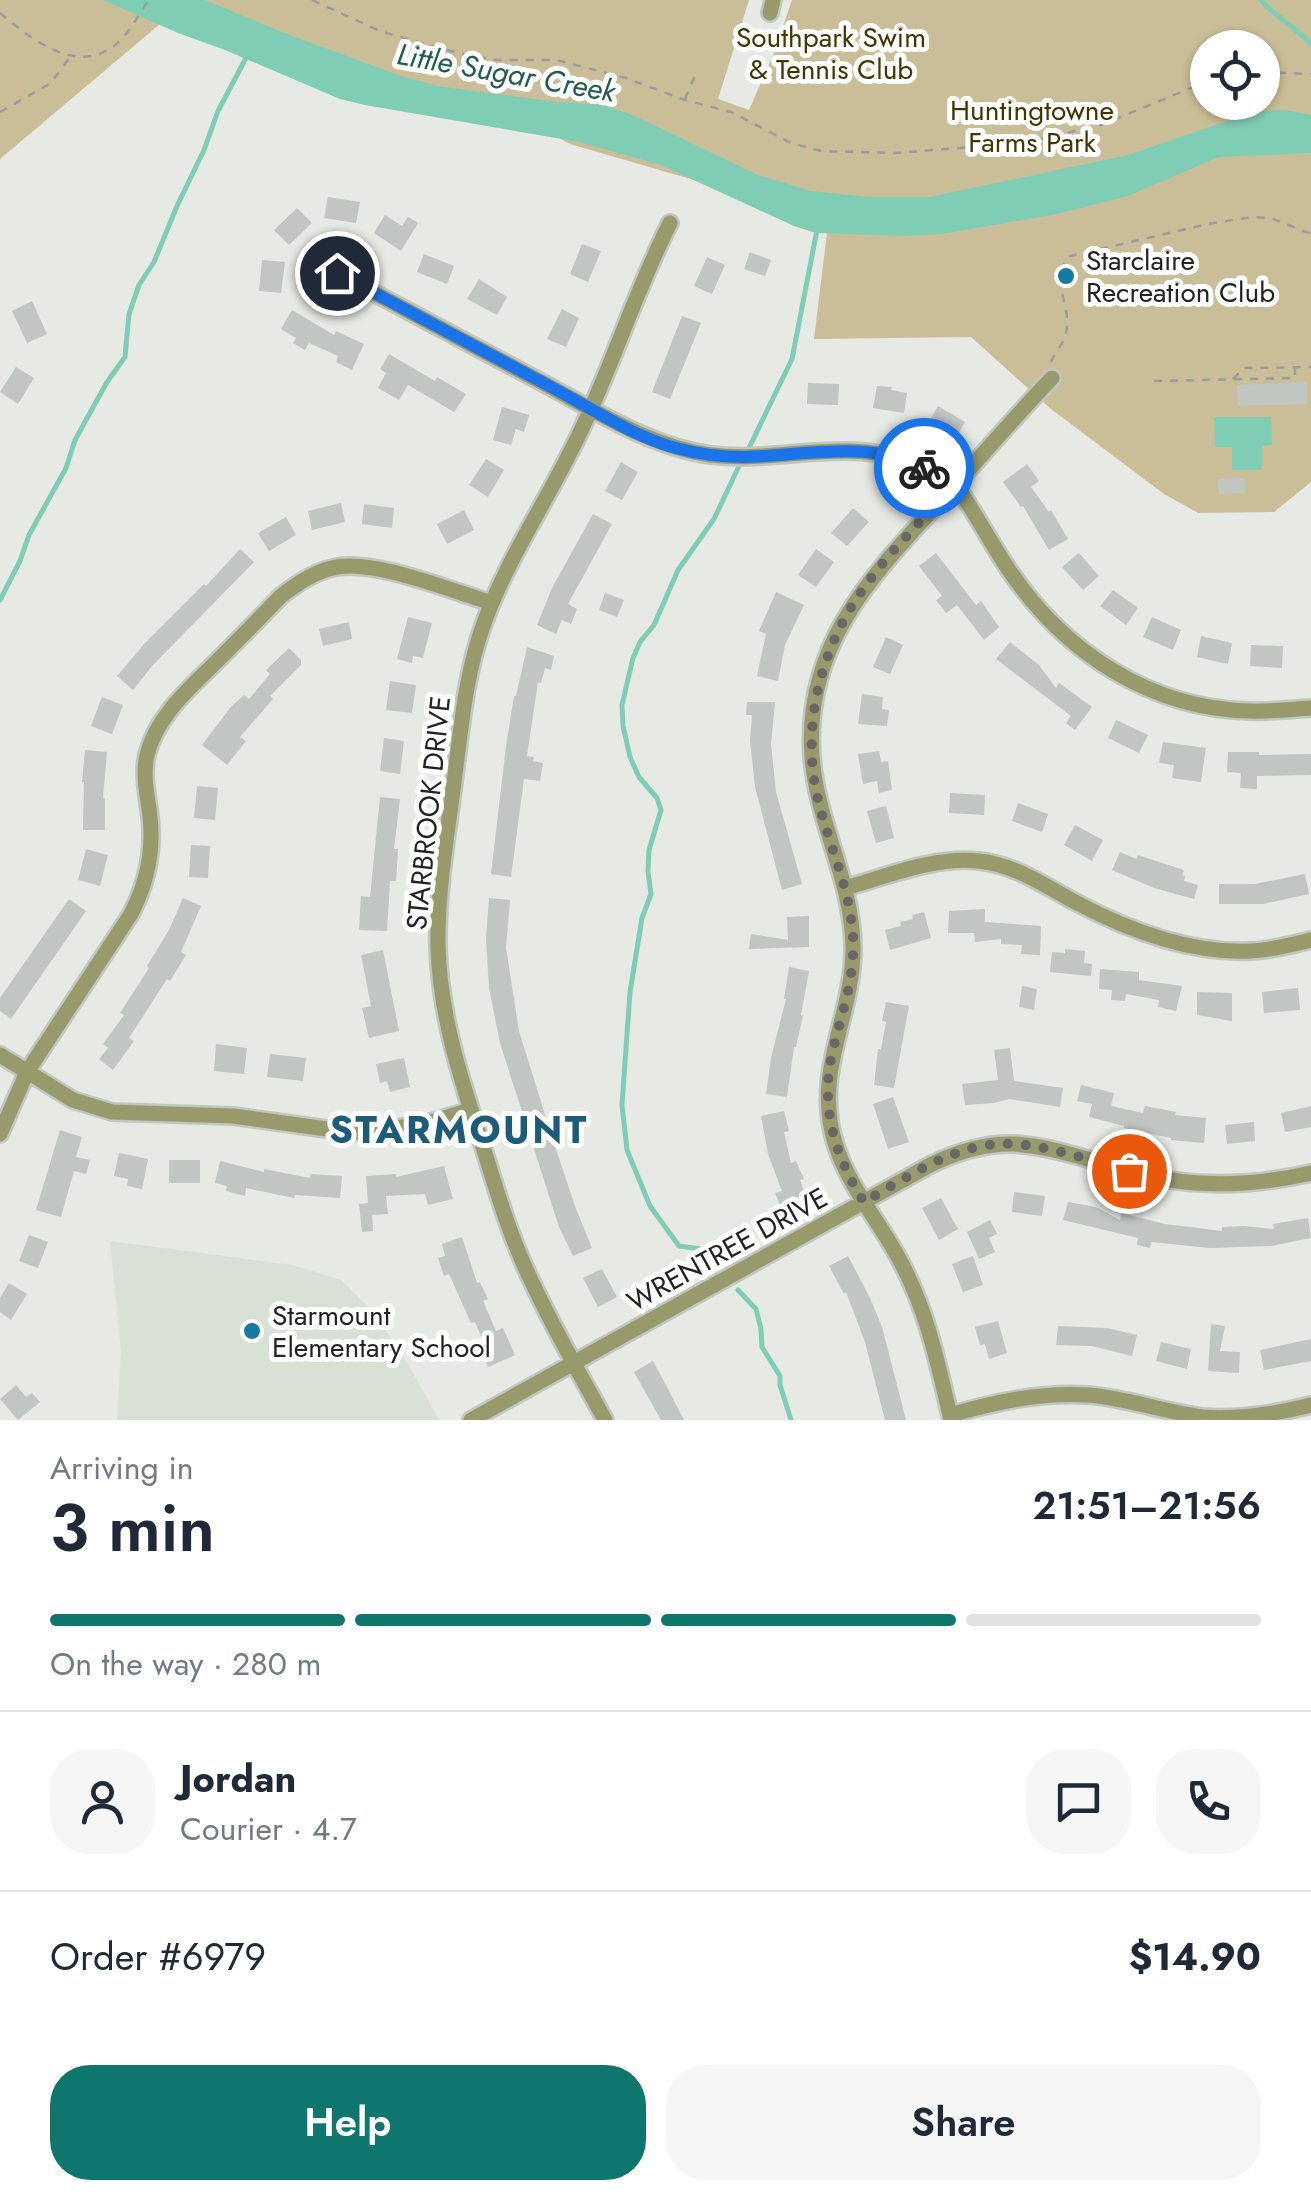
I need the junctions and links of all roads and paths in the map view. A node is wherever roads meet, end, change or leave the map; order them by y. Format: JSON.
{"nodes":[{"id":1,"x":149,"y":0,"type":"edge"},
{"id":2,"x":312,"y":0,"type":"edge"},
{"id":3,"x":0,"y":13,"type":"edge"},
{"id":4,"x":71,"y":56,"type":"junction"},
{"id":5,"x":1280,"y":72,"type":"edge"},
{"id":6,"x":1311,"y":72,"type":"edge"},
{"id":7,"x":696,"y":73,"type":"dead end"},
{"id":8,"x":1190,"y":88,"type":"edge"},
{"id":9,"x":685,"y":100,"type":"junction"},
{"id":10,"x":0,"y":112,"type":"edge"},
{"id":11,"x":670,"y":223,"type":"dead end"},
{"id":12,"x":1311,"y":234,"type":"edge"},
{"id":13,"x":337,"y":273,"type":"dead end"},
{"id":14,"x":1295,"y":367,"type":"junction"},
{"id":15,"x":1311,"y":367,"type":"edge"},
{"id":16,"x":1051,"y":371,"type":"joint"},
{"id":17,"x":1232,"y":379,"type":"junction"},
{"id":18,"x":1154,"y":380,"type":"dead end"},
{"id":19,"x":592,"y":409,"type":"junction"},
{"id":20,"x":956,"y":485,"type":"junction"},
{"id":21,"x":492,"y":603,"type":"junction"},
{"id":22,"x":1311,"y":708,"type":"edge"},
{"id":23,"x":846,"y":888,"type":"junction"},
{"id":24,"x":1311,"y":940,"type":"edge"},
{"id":25,"x":0,"y":1054,"type":"edge"},
{"id":26,"x":26,"y":1072,"type":"junction"},
{"id":27,"x":471,"y":1110,"type":"junction"},
{"id":28,"x":0,"y":1134,"type":"edge"},
{"id":29,"x":1311,"y":1172,"type":"edge"},
{"id":30,"x":864,"y":1202,"type":"junction"},
{"id":31,"x":574,"y":1363,"type":"junction"},
{"id":32,"x":1311,"y":1405,"type":"edge"},
{"id":33,"x":950,"y":1418,"type":"edge"},
{"id":34,"x":470,"y":1420,"type":"edge"},
{"id":35,"x":606,"y":1420,"type":"edge"}],
"edges":[{"from":1,"to":4,"type":"path"},
{"from":2,"to":9,"type":"path"},
{"from":3,"to":4,"type":"path"},
{"from":4,"to":10,"type":"path"},
{"from":5,"to":6,"type":"path"},
{"from":7,"to":9,"type":"path"},
{"from":8,"to":9,"type":"path"},
{"from":11,"to":19,"type":"street","name":"STARBROOK DRIVE"},
{"from":12,"to":16,"type":"path"},
{"from":13,"to":19,"type":"street"},
{"from":14,"to":15,"type":"path"},
{"from":14,"to":17,"type":"path"},
{"from":14,"to":17,"type":"path"},
{"from":16,"to":20,"type":"street"},
{"from":17,"to":18,"type":"path"},
{"from":19,"to":20,"type":"street"},
{"from":19,"to":21,"type":"street","name":"STARBROOK DRIVE"},
{"from":20,"to":22,"type":"street"},
{"from":20,"to":23,"type":"street"},
{"from":21,"to":26,"type":"street"},
{"from":21,"to":27,"type":"street","name":"STARBROOK DRIVE"},
{"from":23,"to":24,"type":"street"},
{"from":23,"to":30,"type":"street"},
{"from":25,"to":26,"type":"street"},
{"from":26,"to":27,"type":"street"},
{"from":26,"to":28,"type":"street"},
{"from":27,"to":31,"type":"street","name":"STARBROOK DRIVE"},
{"from":29,"to":30,"type":"street","name":"WRENTREE DRIVE"},
{"from":30,"to":31,"type":"street","name":"WRENTREE DRIVE"},
{"from":30,"to":33,"type":"street"},
{"from":31,"to":34,"type":"street","name":"WRENTREE DRIVE"},
{"from":31,"to":35,"type":"street","name":"STARBROOK DRIVE"},
{"from":32,"to":33,"type":"street"}]}
